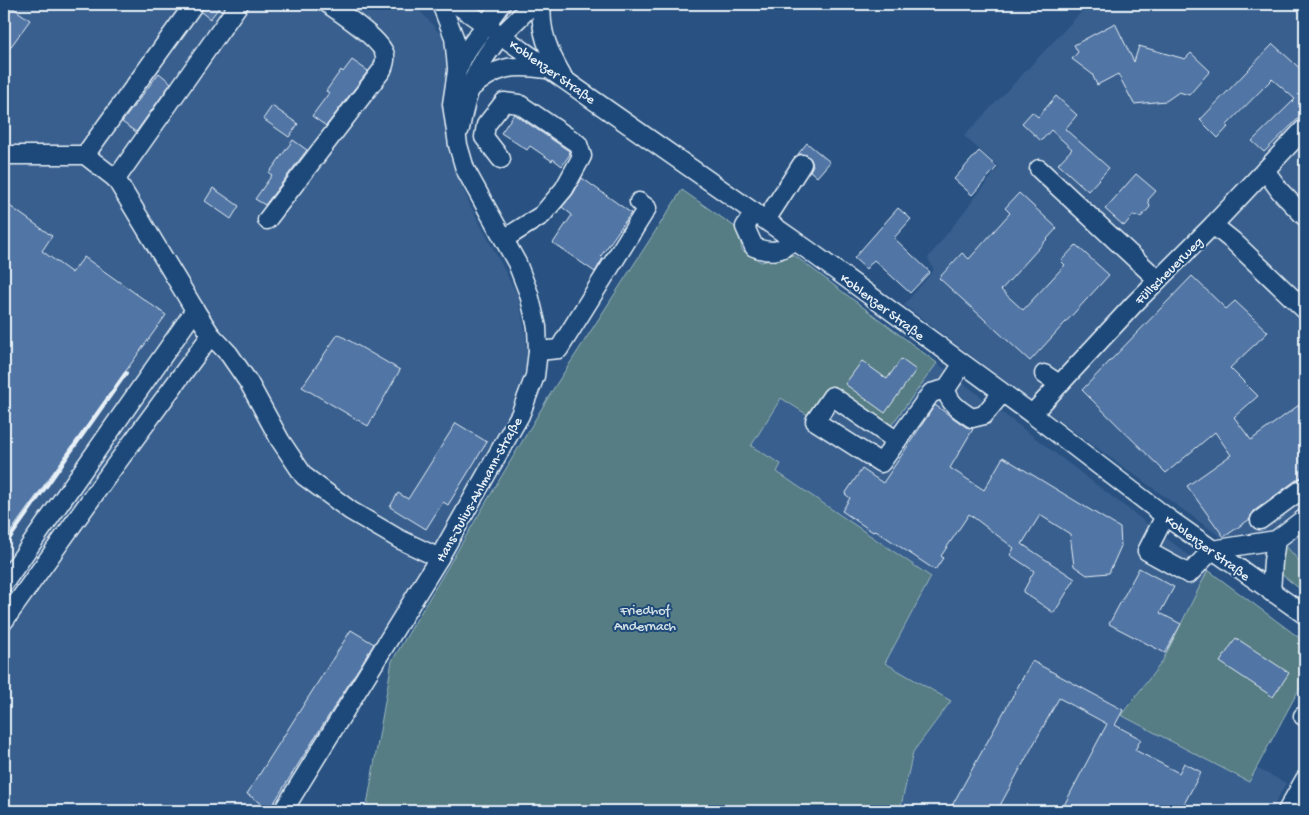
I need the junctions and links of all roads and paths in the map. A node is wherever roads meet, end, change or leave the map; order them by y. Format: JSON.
{"nodes":[{"id":1,"x":194,"y":4,"type":"edge"},
{"id":2,"x":239,"y":4,"type":"edge"},
{"id":3,"x":328,"y":4,"type":"edge"},
{"id":4,"x":441,"y":4,"type":"edge"},
{"id":5,"x":456,"y":4,"type":"edge"},
{"id":6,"x":501,"y":4,"type":"edge"},
{"id":7,"x":532,"y":4,"type":"edge"},
{"id":8,"x":542,"y":4,"type":"edge"},
{"id":9,"x":486,"y":24,"type":"junction"},
{"id":10,"x":502,"y":36,"type":"junction"},
{"id":11,"x":550,"y":69,"type":"junction"},
{"id":12,"x":457,"y":71,"type":"junction"},
{"id":13,"x":565,"y":80,"type":"junction"},
{"id":14,"x":469,"y":90,"type":"junction"},
{"id":15,"x":1305,"y":128,"type":"edge"},
{"id":16,"x":458,"y":144,"type":"junction"},
{"id":17,"x":4,"y":155,"type":"edge"},
{"id":18,"x":85,"y":155,"type":"junction"},
{"id":19,"x":501,"y":160,"type":"dead end"},
{"id":20,"x":802,"y":164,"type":"dead end"},
{"id":21,"x":1039,"y":169,"type":"dead end"},
{"id":22,"x":1265,"y":170,"type":"junction"},
{"id":23,"x":116,"y":179,"type":"junction"},
{"id":24,"x":639,"y":202,"type":"dead end"},
{"id":25,"x":760,"y":216,"type":"junction"},
{"id":26,"x":1305,"y":217,"type":"edge"},
{"id":27,"x":267,"y":220,"type":"dead end"},
{"id":28,"x":1214,"y":224,"type":"junction"},
{"id":29,"x":504,"y":239,"type":"junction"},
{"id":30,"x":793,"y":240,"type":"junction"},
{"id":31,"x":1158,"y":280,"type":"junction"},
{"id":32,"x":195,"y":310,"type":"junction"},
{"id":33,"x":1305,"y":310,"type":"edge"},
{"id":34,"x":211,"y":335,"type":"junction"},
{"id":35,"x":538,"y":351,"type":"junction"},
{"id":36,"x":962,"y":365,"type":"junction"},
{"id":37,"x":1044,"y":374,"type":"dead end"},
{"id":38,"x":1059,"y":384,"type":"junction"},
{"id":39,"x":946,"y":389,"type":"junction"},
{"id":40,"x":1002,"y":393,"type":"junction"},
{"id":41,"x":1032,"y":414,"type":"junction"},
{"id":42,"x":897,"y":441,"type":"dead end"},
{"id":43,"x":1305,"y":486,"type":"edge"},
{"id":44,"x":1165,"y":516,"type":"junction"},
{"id":45,"x":1305,"y":518,"type":"edge"},
{"id":46,"x":1260,"y":520,"type":"dead end"},
{"id":47,"x":1276,"y":540,"type":"junction"},
{"id":48,"x":1212,"y":550,"type":"junction"},
{"id":49,"x":439,"y":558,"type":"junction"},
{"id":50,"x":4,"y":583,"type":"edge"},
{"id":51,"x":1271,"y":592,"type":"junction"},
{"id":52,"x":1305,"y":615,"type":"edge"},
{"id":53,"x":4,"y":621,"type":"edge"},
{"id":54,"x":1305,"y":780,"type":"edge"},
{"id":55,"x":283,"y":811,"type":"edge"},
{"id":56,"x":1288,"y":811,"type":"edge"}],
"edges":[{"from":1,"to":18,"type":"street"},
{"from":2,"to":23,"type":"street"},
{"from":3,"to":27,"type":"street"},
{"from":4,"to":12,"type":"street","name":"Hans-Julius-Ahlmann-Straße"},
{"from":5,"to":9,"type":"street","name":"Koblenzer Straße"},
{"from":6,"to":9,"type":"street","name":"Hans-Julius-Ahlmann-Straße"},
{"from":7,"to":10,"type":"street","name":"Hans-Julius-Ahlmann-Straße"},
{"from":8,"to":13,"type":"street"},
{"from":9,"to":10,"type":"street","name":"Koblenzer Straße"},
{"from":9,"to":12,"type":"street","name":"Hans-Julius-Ahlmann-Straße"},
{"from":10,"to":11,"type":"street","name":"Koblenzer Straße"},
{"from":10,"to":14,"type":"street","name":"Hans-Julius-Ahlmann-Straße"},
{"from":11,"to":13,"type":"street","name":"Koblenzer Straße"},
{"from":11,"to":14,"type":"street"},
{"from":12,"to":16,"type":"street","name":"Hans-Julius-Ahlmann-Straße"},
{"from":13,"to":25,"type":"street","name":"Koblenzer Straße"},
{"from":14,"to":16,"type":"street","name":"Hans-Julius-Ahlmann-Straße"},
{"from":15,"to":22,"type":"street","name":"Füllscheuerweg"},
{"from":16,"to":29,"type":"street","name":"Hans-Julius-Ahlmann-Straße"},
{"from":17,"to":18,"type":"street"},
{"from":18,"to":23,"type":"street"},
{"from":19,"to":29,"type":"street"},
{"from":20,"to":25,"type":"street"},
{"from":21,"to":31,"type":"street"},
{"from":22,"to":26,"type":"street"},
{"from":22,"to":28,"type":"street","name":"Füllscheuerweg"},
{"from":23,"to":32,"type":"street"},
{"from":24,"to":35,"type":"street"},
{"from":25,"to":30,"type":"street","name":"Koblenzer Straße"},
{"from":25,"to":30,"type":"street"},
{"from":28,"to":31,"type":"street","name":"Füllscheuerweg"},
{"from":28,"to":33,"type":"street"},
{"from":29,"to":35,"type":"street","name":"Hans-Julius-Ahlmann-Straße"},
{"from":30,"to":36,"type":"street","name":"Koblenzer Straße"},
{"from":31,"to":38,"type":"street","name":"Füllscheuerweg"},
{"from":32,"to":34,"type":"street"},
{"from":32,"to":50,"type":"street"},
{"from":34,"to":49,"type":"street"},
{"from":34,"to":53,"type":"street"},
{"from":35,"to":49,"type":"street","name":"Hans-Julius-Ahlmann-Straße"},
{"from":36,"to":39,"type":"street"},
{"from":36,"to":40,"type":"street","name":"Koblenzer Straße"},
{"from":37,"to":38,"type":"street"},
{"from":38,"to":41,"type":"street","name":"Füllscheuerweg"},
{"from":39,"to":40,"type":"street"},
{"from":39,"to":42,"type":"street"},
{"from":40,"to":41,"type":"street","name":"Koblenzer Straße"},
{"from":41,"to":44,"type":"street","name":"Koblenzer Straße"},
{"from":43,"to":46,"type":"street"},
{"from":44,"to":48,"type":"street","name":"Koblenzer Straße"},
{"from":44,"to":48,"type":"street"},
{"from":45,"to":47,"type":"street"},
{"from":47,"to":48,"type":"street"},
{"from":47,"to":51,"type":"street"},
{"from":48,"to":51,"type":"street","name":"Koblenzer Straße"},
{"from":49,"to":55,"type":"street","name":"Hans-Julius-Ahlmann-Straße"},
{"from":51,"to":52,"type":"street","name":"Koblenzer Straße"},
{"from":54,"to":56,"type":"street"}]}
